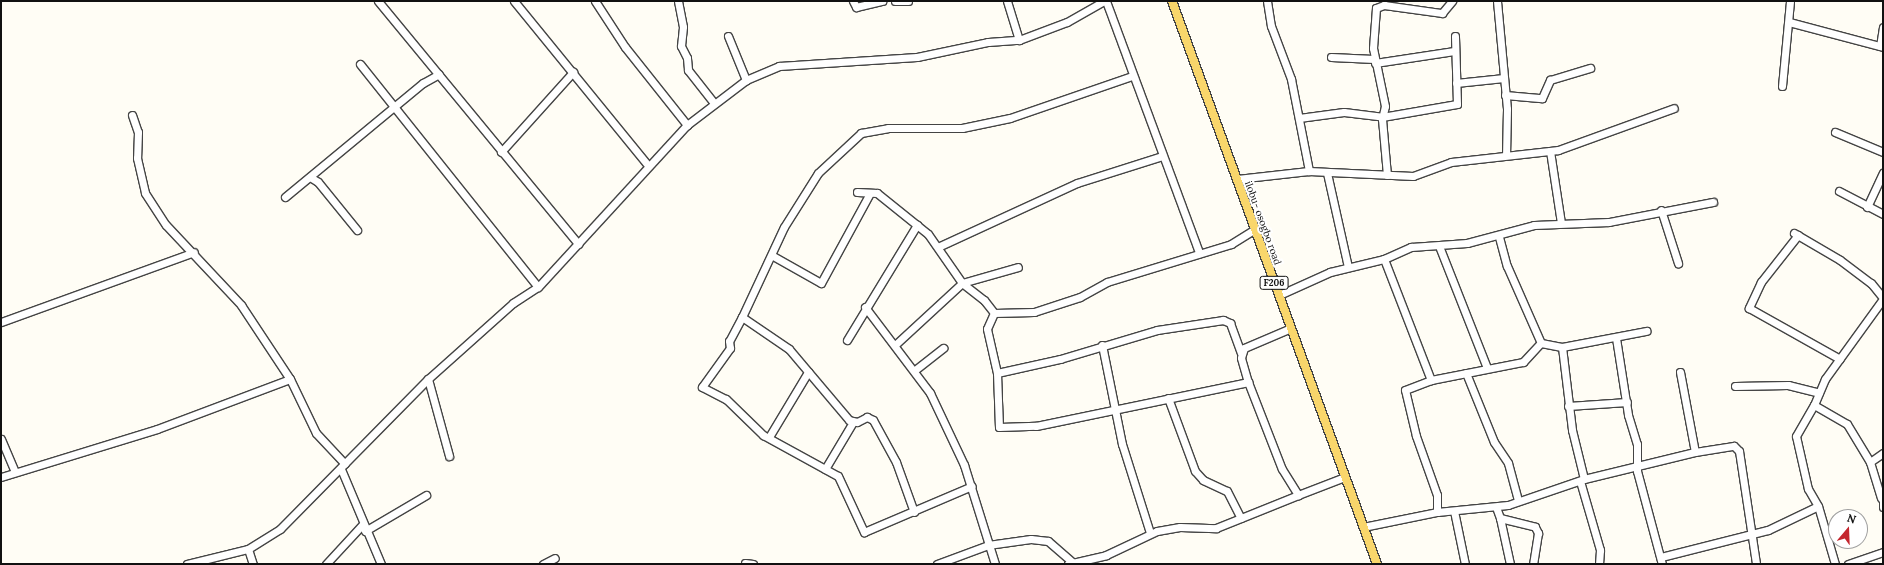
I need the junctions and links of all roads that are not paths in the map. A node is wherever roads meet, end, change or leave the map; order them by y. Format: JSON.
{"nodes":[{"id":1,"x":514,"y":1,"type":"edge"},
{"id":2,"x":594,"y":1,"type":"edge"},
{"id":3,"x":678,"y":1,"type":"edge"},
{"id":4,"x":853,"y":1,"type":"edge"},
{"id":5,"x":882,"y":1,"type":"edge"},
{"id":6,"x":895,"y":1,"type":"edge"},
{"id":7,"x":908,"y":1,"type":"edge"},
{"id":8,"x":1007,"y":1,"type":"edge"},
{"id":9,"x":1105,"y":1,"type":"edge"},
{"id":10,"x":1172,"y":1,"type":"edge"},
{"id":11,"x":1267,"y":1,"type":"edge"},
{"id":12,"x":1452,"y":1,"type":"edge"},
{"id":13,"x":1497,"y":1,"type":"edge"},
{"id":14,"x":1790,"y":1,"type":"edge"},
{"id":15,"x":384,"y":3,"type":"edge"},
{"id":16,"x":1788,"y":22,"type":"junction"},
{"id":17,"x":1883,"y":27,"type":"edge"},
{"id":18,"x":728,"y":36,"type":"dead end"},
{"id":19,"x":1455,"y":36,"type":"dead end"},
{"id":20,"x":1019,"y":40,"type":"junction"},
{"id":21,"x":1882,"y":47,"type":"edge"},
{"id":22,"x":1454,"y":51,"type":"junction"},
{"id":23,"x":1332,"y":57,"type":"dead end"},
{"id":24,"x":1374,"y":61,"type":"junction"},
{"id":25,"x":360,"y":64,"type":"dead end"},
{"id":26,"x":1590,"y":68,"type":"dead end"},
{"id":27,"x":573,"y":72,"type":"junction"},
{"id":28,"x":438,"y":74,"type":"junction"},
{"id":29,"x":1132,"y":76,"type":"junction"},
{"id":30,"x":1504,"y":78,"type":"junction"},
{"id":31,"x":746,"y":80,"type":"junction"},
{"id":32,"x":1456,"y":83,"type":"junction"},
{"id":33,"x":1782,"y":86,"type":"dead end"},
{"id":34,"x":1505,"y":95,"type":"junction"},
{"id":35,"x":714,"y":103,"type":"junction"},
{"id":36,"x":396,"y":108,"type":"junction"},
{"id":37,"x":1674,"y":108,"type":"dead end"},
{"id":38,"x":132,"y":114,"type":"dead end"},
{"id":39,"x":1382,"y":116,"type":"junction"},
{"id":40,"x":1299,"y":118,"type":"junction"},
{"id":41,"x":687,"y":125,"type":"junction"},
{"id":42,"x":1835,"y":132,"type":"dead end"},
{"id":43,"x":501,"y":152,"type":"junction"},
{"id":44,"x":1550,"y":152,"type":"junction"},
{"id":45,"x":1883,"y":152,"type":"edge"},
{"id":46,"x":1506,"y":155,"type":"junction"},
{"id":47,"x":1162,"y":156,"type":"junction"},
{"id":48,"x":648,"y":164,"type":"junction"},
{"id":49,"x":1309,"y":171,"type":"junction"},
{"id":50,"x":1883,"y":172,"type":"edge"},
{"id":51,"x":1327,"y":173,"type":"junction"},
{"id":52,"x":1387,"y":175,"type":"junction"},
{"id":53,"x":310,"y":177,"type":"junction"},
{"id":54,"x":1237,"y":179,"type":"junction"},
{"id":55,"x":1839,"y":191,"type":"dead end"},
{"id":56,"x":857,"y":192,"type":"dead end"},
{"id":57,"x":870,"y":192,"type":"junction"},
{"id":58,"x":285,"y":198,"type":"dead end"},
{"id":59,"x":1714,"y":202,"type":"dead end"},
{"id":60,"x":1867,"y":207,"type":"junction"},
{"id":61,"x":1661,"y":210,"type":"junction"},
{"id":62,"x":1883,"y":214,"type":"edge"},
{"id":63,"x":1561,"y":223,"type":"junction"},
{"id":64,"x":917,"y":225,"type":"junction"},
{"id":65,"x":1255,"y":229,"type":"junction"},
{"id":66,"x":357,"y":230,"type":"dead end"},
{"id":67,"x":1499,"y":237,"type":"junction"},
{"id":68,"x":578,"y":244,"type":"junction"},
{"id":69,"x":940,"y":246,"type":"junction"},
{"id":70,"x":1439,"y":246,"type":"junction"},
{"id":71,"x":194,"y":252,"type":"junction"},
{"id":72,"x":1199,"y":253,"type":"junction"},
{"id":73,"x":773,"y":256,"type":"junction"},
{"id":74,"x":1384,"y":259,"type":"junction"},
{"id":75,"x":1678,"y":263,"type":"dead end"},
{"id":76,"x":1018,"y":267,"type":"dead end"},
{"id":77,"x":1348,"y":267,"type":"junction"},
{"id":78,"x":962,"y":283,"type":"junction"},
{"id":79,"x":538,"y":286,"type":"junction"},
{"id":80,"x":1279,"y":295,"type":"junction"},
{"id":81,"x":1883,"y":299,"type":"edge"},
{"id":82,"x":865,"y":307,"type":"junction"},
{"id":83,"x":994,"y":313,"type":"junction"},
{"id":84,"x":742,"y":317,"type":"junction"},
{"id":85,"x":1,"y":322,"type":"edge"},
{"id":86,"x":1291,"y":328,"type":"junction"},
{"id":87,"x":1646,"y":331,"type":"dead end"},
{"id":88,"x":1616,"y":338,"type":"junction"},
{"id":89,"x":847,"y":340,"type":"dead end"},
{"id":90,"x":1541,"y":343,"type":"junction"},
{"id":91,"x":896,"y":344,"type":"junction"},
{"id":92,"x":1102,"y":345,"type":"junction"},
{"id":93,"x":1562,"y":347,"type":"junction"},
{"id":94,"x":943,"y":348,"type":"dead end"},
{"id":95,"x":1241,"y":353,"type":"junction"},
{"id":96,"x":1840,"y":359,"type":"junction"},
{"id":97,"x":1487,"y":368,"type":"junction"},
{"id":98,"x":915,"y":370,"type":"junction"},
{"id":99,"x":808,"y":372,"type":"junction"},
{"id":100,"x":1466,"y":372,"type":"junction"},
{"id":101,"x":1680,"y":372,"type":"dead end"},
{"id":102,"x":997,"y":373,"type":"junction"},
{"id":103,"x":290,"y":379,"type":"junction"},
{"id":104,"x":428,"y":379,"type":"junction"},
{"id":105,"x":1431,"y":380,"type":"junction"},
{"id":106,"x":1248,"y":382,"type":"junction"},
{"id":107,"x":1735,"y":386,"type":"dead end"},
{"id":108,"x":1819,"y":393,"type":"junction"},
{"id":109,"x":1168,"y":398,"type":"junction"},
{"id":110,"x":1627,"y":402,"type":"junction"},
{"id":111,"x":1568,"y":406,"type":"junction"},
{"id":112,"x":1814,"y":406,"type":"junction"},
{"id":113,"x":1116,"y":410,"type":"junction"},
{"id":114,"x":853,"y":422,"type":"junction"},
{"id":115,"x":769,"y":438,"type":"junction"},
{"id":116,"x":1,"y":439,"type":"edge"},
{"id":117,"x":1695,"y":452,"type":"junction"},
{"id":118,"x":1883,"y":453,"type":"edge"},
{"id":119,"x":449,"y":456,"type":"dead end"},
{"id":120,"x":1870,"y":462,"type":"junction"},
{"id":121,"x":1640,"y":466,"type":"junction"},
{"id":122,"x":343,"y":467,"type":"junction"},
{"id":123,"x":825,"y":470,"type":"junction"},
{"id":124,"x":15,"y":472,"type":"junction"},
{"id":125,"x":1,"y":477,"type":"edge"},
{"id":126,"x":1345,"y":477,"type":"junction"},
{"id":127,"x":1582,"y":480,"type":"junction"},
{"id":128,"x":972,"y":486,"type":"junction"},
{"id":129,"x":426,"y":495,"type":"dead end"},
{"id":130,"x":1298,"y":495,"type":"junction"},
{"id":131,"x":1882,"y":497,"type":"edge"},
{"id":132,"x":1518,"y":501,"type":"junction"},
{"id":133,"x":1818,"y":506,"type":"junction"},
{"id":134,"x":1496,"y":507,"type":"junction"},
{"id":135,"x":1883,"y":507,"type":"edge"},
{"id":136,"x":1454,"y":511,"type":"junction"},
{"id":137,"x":914,"y":512,"type":"junction"},
{"id":138,"x":1437,"y":512,"type":"junction"},
{"id":139,"x":1242,"y":518,"type":"junction"},
{"id":140,"x":1500,"y":518,"type":"junction"},
{"id":141,"x":1364,"y":527,"type":"junction"},
{"id":142,"x":363,"y":528,"type":"junction"},
{"id":143,"x":1150,"y":533,"type":"junction"},
{"id":144,"x":1752,"y":534,"type":"junction"},
{"id":145,"x":988,"y":545,"type":"junction"},
{"id":146,"x":248,"y":549,"type":"junction"},
{"id":147,"x":1883,"y":552,"type":"edge"},
{"id":148,"x":555,"y":558,"type":"dead end"},
{"id":149,"x":1661,"y":561,"type":"edge"},
{"id":150,"x":1866,"y":561,"type":"edge"},
{"id":151,"x":745,"y":563,"type":"dead end"},
{"id":152,"x":1070,"y":563,"type":"edge"},
{"id":153,"x":187,"y":564,"type":"edge"},
{"id":154,"x":254,"y":564,"type":"edge"},
{"id":155,"x":326,"y":564,"type":"edge"},
{"id":156,"x":381,"y":564,"type":"edge"},
{"id":157,"x":543,"y":564,"type":"edge"},
{"id":158,"x":753,"y":564,"type":"edge"},
{"id":159,"x":937,"y":564,"type":"edge"},
{"id":160,"x":995,"y":564,"type":"edge"},
{"id":161,"x":1378,"y":564,"type":"edge"},
{"id":162,"x":1465,"y":564,"type":"edge"},
{"id":163,"x":1510,"y":564,"type":"edge"},
{"id":164,"x":1533,"y":564,"type":"edge"},
{"id":165,"x":1599,"y":564,"type":"edge"},
{"id":166,"x":1756,"y":564,"type":"edge"},
{"id":167,"x":1835,"y":564,"type":"edge"},
{"id":168,"x":1848,"y":564,"type":"edge"}],
"edges":[{"from":1,"to":27,"type":"street"},
{"from":2,"to":41,"type":"street"},
{"from":3,"to":35,"type":"street"},
{"from":4,"to":5,"type":"street"},
{"from":6,"to":7,"type":"street"},
{"from":8,"to":20,"type":"street"},
{"from":9,"to":20,"type":"street"},
{"from":9,"to":29,"type":"street"},
{"from":10,"to":54,"type":"main road","name":"ilobu- osogbo road","number":"F206"},
{"from":11,"to":40,"type":"street"},
{"from":12,"to":24,"type":"street"},
{"from":13,"to":30,"type":"street"},
{"from":14,"to":16,"type":"street"},
{"from":15,"to":28,"type":"street"},
{"from":16,"to":21,"type":"street"},
{"from":16,"to":33,"type":"street"},
{"from":17,"to":21,"type":"street"},
{"from":18,"to":31,"type":"street"},
{"from":19,"to":22,"type":"street"},
{"from":20,"to":31,"type":"street"},
{"from":22,"to":24,"type":"street"},
{"from":22,"to":32,"type":"street"},
{"from":23,"to":24,"type":"street"},
{"from":24,"to":39,"type":"street"},
{"from":25,"to":36,"type":"street"},
{"from":26,"to":34,"type":"street"},
{"from":27,"to":43,"type":"street"},
{"from":27,"to":48,"type":"street"},
{"from":28,"to":36,"type":"street"},
{"from":28,"to":43,"type":"street"},
{"from":29,"to":47,"type":"street"},
{"from":29,"to":73,"type":"street"},
{"from":30,"to":32,"type":"street"},
{"from":30,"to":34,"type":"street"},
{"from":31,"to":35,"type":"street"},
{"from":32,"to":39,"type":"street"},
{"from":34,"to":46,"type":"street"},
{"from":35,"to":41,"type":"street"},
{"from":36,"to":53,"type":"street"},
{"from":36,"to":79,"type":"street"},
{"from":37,"to":44,"type":"street"},
{"from":38,"to":71,"type":"street"},
{"from":39,"to":40,"type":"street"},
{"from":39,"to":52,"type":"street"},
{"from":40,"to":49,"type":"street"},
{"from":41,"to":48,"type":"street"},
{"from":42,"to":45,"type":"street"},
{"from":43,"to":68,"type":"street"},
{"from":44,"to":46,"type":"street"},
{"from":44,"to":63,"type":"street"},
{"from":46,"to":52,"type":"street"},
{"from":47,"to":69,"type":"street"},
{"from":47,"to":72,"type":"street"},
{"from":48,"to":68,"type":"street"},
{"from":49,"to":51,"type":"street"},
{"from":49,"to":54,"type":"street"},
{"from":50,"to":60,"type":"street"},
{"from":51,"to":52,"type":"street"},
{"from":51,"to":77,"type":"street"},
{"from":53,"to":58,"type":"street"},
{"from":53,"to":66,"type":"street"},
{"from":54,"to":65,"type":"main road","name":"ilobu- osogbo road","number":"F206"},
{"from":55,"to":60,"type":"street"},
{"from":56,"to":57,"type":"street"},
{"from":57,"to":64,"type":"street"},
{"from":57,"to":73,"type":"street"},
{"from":59,"to":61,"type":"street"},
{"from":60,"to":62,"type":"street"},
{"from":61,"to":63,"type":"street"},
{"from":61,"to":75,"type":"street"},
{"from":63,"to":67,"type":"street"},
{"from":64,"to":69,"type":"street"},
{"from":64,"to":82,"type":"street"},
{"from":65,"to":72,"type":"street"},
{"from":65,"to":80,"type":"main road","name":"ilobu- osogbo road","number":"F206"},
{"from":67,"to":70,"type":"street"},
{"from":67,"to":90,"type":"street"},
{"from":68,"to":79,"type":"street"},
{"from":69,"to":78,"type":"street"},
{"from":70,"to":74,"type":"street"},
{"from":70,"to":97,"type":"street"},
{"from":71,"to":85,"type":"street"},
{"from":71,"to":103,"type":"street"},
{"from":72,"to":83,"type":"street"},
{"from":73,"to":84,"type":"street"},
{"from":74,"to":77,"type":"street"},
{"from":74,"to":105,"type":"street"},
{"from":76,"to":78,"type":"street"},
{"from":77,"to":80,"type":"street"},
{"from":78,"to":83,"type":"street"},
{"from":78,"to":91,"type":"street"},
{"from":79,"to":104,"type":"street"},
{"from":80,"to":86,"type":"main road","name":"ilobu- osogbo road","number":"F206"},
{"from":81,"to":96,"type":"street"},
{"from":81,"to":96,"type":"street"},
{"from":82,"to":89,"type":"street"},
{"from":82,"to":91,"type":"street"},
{"from":83,"to":102,"type":"street"},
{"from":84,"to":99,"type":"street"},
{"from":84,"to":115,"type":"street"},
{"from":86,"to":95,"type":"street"},
{"from":86,"to":126,"type":"main road","name":"ilobu- osogbo road","number":"F206"},
{"from":87,"to":88,"type":"street"},
{"from":88,"to":93,"type":"street"},
{"from":88,"to":110,"type":"street"},
{"from":90,"to":93,"type":"street"},
{"from":90,"to":97,"type":"street"},
{"from":91,"to":98,"type":"street"},
{"from":92,"to":95,"type":"street"},
{"from":92,"to":102,"type":"street"},
{"from":92,"to":113,"type":"street"},
{"from":93,"to":111,"type":"street"},
{"from":94,"to":98,"type":"street"},
{"from":95,"to":106,"type":"street"},
{"from":96,"to":108,"type":"street"},
{"from":97,"to":100,"type":"street"},
{"from":98,"to":128,"type":"street"},
{"from":99,"to":114,"type":"street"},
{"from":99,"to":115,"type":"street"},
{"from":100,"to":105,"type":"street"},
{"from":100,"to":132,"type":"street"},
{"from":101,"to":117,"type":"street"},
{"from":102,"to":113,"type":"street"},
{"from":103,"to":122,"type":"street"},
{"from":103,"to":124,"type":"street"},
{"from":104,"to":119,"type":"street"},
{"from":104,"to":122,"type":"street"},
{"from":105,"to":138,"type":"street"},
{"from":106,"to":109,"type":"street"},
{"from":106,"to":130,"type":"street"},
{"from":107,"to":108,"type":"street"},
{"from":108,"to":112,"type":"street"},
{"from":109,"to":113,"type":"street"},
{"from":109,"to":139,"type":"street"},
{"from":110,"to":111,"type":"street"},
{"from":110,"to":121,"type":"street"},
{"from":111,"to":127,"type":"street"},
{"from":112,"to":120,"type":"street"},
{"from":112,"to":133,"type":"street"},
{"from":113,"to":143,"type":"street"},
{"from":114,"to":123,"type":"street"},
{"from":114,"to":137,"type":"street"},
{"from":115,"to":123,"type":"street"},
{"from":116,"to":124,"type":"street"},
{"from":117,"to":121,"type":"street"},
{"from":117,"to":144,"type":"street"},
{"from":118,"to":120,"type":"street"},
{"from":120,"to":131,"type":"street"},
{"from":121,"to":127,"type":"street"},
{"from":121,"to":149,"type":"street"},
{"from":122,"to":142,"type":"street"},
{"from":122,"to":146,"type":"street"},
{"from":123,"to":137,"type":"street"},
{"from":124,"to":125,"type":"street"},
{"from":126,"to":130,"type":"street"},
{"from":126,"to":141,"type":"main road","name":"ilobu- osogbo road","number":"F206"},
{"from":127,"to":132,"type":"street"},
{"from":127,"to":165,"type":"street"},
{"from":128,"to":137,"type":"street"},
{"from":128,"to":145,"type":"street"},
{"from":129,"to":142,"type":"street"},
{"from":130,"to":139,"type":"street"},
{"from":131,"to":135,"type":"street"},
{"from":132,"to":134,"type":"street"},
{"from":133,"to":144,"type":"street"},
{"from":133,"to":167,"type":"street"},
{"from":134,"to":136,"type":"street"},
{"from":134,"to":140,"type":"street"},
{"from":136,"to":138,"type":"street"},
{"from":136,"to":162,"type":"street"},
{"from":138,"to":141,"type":"street"},
{"from":139,"to":143,"type":"street"},
{"from":140,"to":163,"type":"street"},
{"from":140,"to":164,"type":"street"},
{"from":141,"to":161,"type":"main road","name":"ilobu- osogbo road","number":"F206"},
{"from":142,"to":155,"type":"street"},
{"from":142,"to":156,"type":"street"},
{"from":143,"to":152,"type":"street"},
{"from":144,"to":149,"type":"street"},
{"from":144,"to":166,"type":"street"},
{"from":145,"to":152,"type":"street"},
{"from":145,"to":159,"type":"street"},
{"from":145,"to":160,"type":"street"},
{"from":146,"to":153,"type":"street"},
{"from":146,"to":154,"type":"street"},
{"from":147,"to":150,"type":"street"},
{"from":148,"to":157,"type":"street"},
{"from":150,"to":168,"type":"street"},
{"from":151,"to":158,"type":"street"}]}
